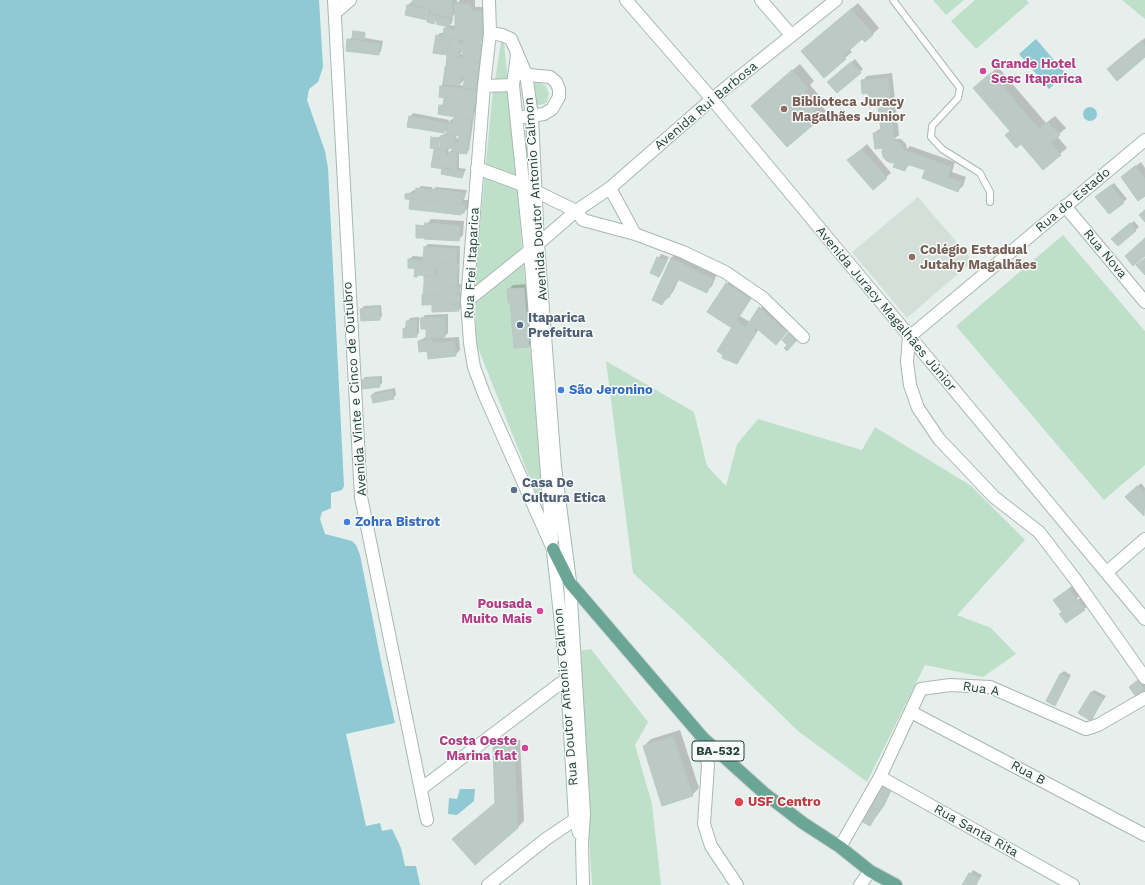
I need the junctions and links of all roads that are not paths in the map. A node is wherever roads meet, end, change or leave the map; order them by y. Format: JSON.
{"nodes":[{"id":1,"x":334,"y":0,"type":"edge"},
{"id":2,"x":350,"y":0,"type":"edge"},
{"id":3,"x":489,"y":0,"type":"edge"},
{"id":4,"x":626,"y":0,"type":"edge"},
{"id":5,"x":761,"y":0,"type":"edge"},
{"id":6,"x":836,"y":0,"type":"edge"},
{"id":7,"x":893,"y":0,"type":"edge"},
{"id":8,"x":335,"y":13,"type":"junction"},
{"id":9,"x":490,"y":32,"type":"junction"},
{"id":10,"x":791,"y":35,"type":"junction"},
{"id":11,"x":518,"y":78,"type":"junction"},
{"id":12,"x":484,"y":86,"type":"junction"},
{"id":13,"x":712,"y":99,"type":"junction"},
{"id":14,"x":532,"y":116,"type":"junction"},
{"id":15,"x":517,"y":118,"type":"junction"},
{"id":16,"x":1145,"y":140,"type":"edge"},
{"id":17,"x":477,"y":168,"type":"junction"},
{"id":18,"x":523,"y":185,"type":"junction"},
{"id":19,"x":610,"y":188,"type":"junction"},
{"id":20,"x":537,"y":193,"type":"junction"},
{"id":21,"x":990,"y":202,"type":"dead end"},
{"id":22,"x":1064,"y":206,"type":"junction"},
{"id":23,"x":576,"y":211,"type":"junction"},
{"id":24,"x":635,"y":234,"type":"junction"},
{"id":25,"x":534,"y":248,"type":"junction"},
{"id":26,"x":467,"y":301,"type":"junction"},
{"id":27,"x":1145,"y":302,"type":"edge"},
{"id":28,"x":803,"y":337,"type":"dead end"},
{"id":29,"x":909,"y":337,"type":"junction"},
{"id":30,"x":551,"y":467,"type":"junction"},
{"id":31,"x":1145,"y":539,"type":"edge"},
{"id":32,"x":553,"y":549,"type":"junction"},
{"id":33,"x":1106,"y":572,"type":"junction"},
{"id":34,"x":570,"y":583,"type":"junction"},
{"id":35,"x":1145,"y":619,"type":"edge"},
{"id":36,"x":571,"y":676,"type":"junction"},
{"id":37,"x":1145,"y":678,"type":"edge"},
{"id":38,"x":1145,"y":698,"type":"edge"},
{"id":39,"x":911,"y":712,"type":"junction"},
{"id":40,"x":703,"y":738,"type":"junction"},
{"id":41,"x":880,"y":777,"type":"junction"},
{"id":42,"x":422,"y":788,"type":"junction"},
{"id":43,"x":580,"y":817,"type":"junction"},
{"id":44,"x":427,"y":820,"type":"dead end"},
{"id":45,"x":1145,"y":835,"type":"edge"},
{"id":46,"x":840,"y":847,"type":"junction"},
{"id":47,"x":870,"y":871,"type":"junction"},
{"id":48,"x":488,"y":885,"type":"edge"},
{"id":49,"x":583,"y":885,"type":"edge"},
{"id":50,"x":737,"y":885,"type":"edge"},
{"id":51,"x":860,"y":885,"type":"edge"},
{"id":52,"x":896,"y":885,"type":"edge"},
{"id":53,"x":1073,"y":885,"type":"edge"}],
"edges":[{"from":1,"to":8,"type":"street","name":"Avenida Vinte e Cinco de Outubro"},
{"from":2,"to":8,"type":"street"},
{"from":3,"to":9,"type":"street","name":"Rua Frei Itaparica"},
{"from":4,"to":13,"type":"street","name":"Avenida Juracy Magalhães Júnior"},
{"from":5,"to":10,"type":"street"},
{"from":6,"to":10,"type":"street","name":"Avenida Rui Barbosa"},
{"from":7,"to":21,"type":"lane"},
{"from":8,"to":42,"type":"street","name":"Avenida Vinte e Cinco de Outubro"},
{"from":9,"to":11,"type":"street","name":"Avenida Doutor Antonio Calmon","number":"BA-532"},
{"from":9,"to":12,"type":"street","name":"Rua Frei Itaparica","number":"BA-532"},
{"from":10,"to":13,"type":"street","name":"Avenida Rui Barbosa"},
{"from":11,"to":12,"type":"street"},
{"from":11,"to":14,"type":"street","name":"Avenida Doutor Antonio Calmon","number":"BA-532"},
{"from":11,"to":14,"type":"street"},
{"from":11,"to":15,"type":"street","name":"Avenida Doutor Antonio Calmon","number":"BA-532"},
{"from":12,"to":17,"type":"street","name":"Rua Frei Itaparica","number":"BA-532"},
{"from":13,"to":19,"type":"street","name":"Avenida Rui Barbosa"},
{"from":13,"to":29,"type":"street","name":"Avenida Juracy Magalhães Júnior"},
{"from":14,"to":15,"type":"street"},
{"from":14,"to":20,"type":"street","name":"Avenida Doutor Antonio Calmon","number":"BA-532"},
{"from":15,"to":18,"type":"street","name":"Avenida Doutor Antonio Calmon","number":"BA-532"},
{"from":16,"to":22,"type":"street","name":"Rua do Estado"},
{"from":17,"to":18,"type":"street"},
{"from":17,"to":26,"type":"street","name":"Rua Frei Itaparica","number":"BA-532"},
{"from":18,"to":20,"type":"street"},
{"from":18,"to":25,"type":"street","name":"Avenida Doutor Antonio Calmon","number":"BA-532"},
{"from":19,"to":23,"type":"street","name":"Avenida Rui Barbosa"},
{"from":19,"to":24,"type":"street"},
{"from":20,"to":23,"type":"street"},
{"from":20,"to":25,"type":"street","name":"Avenida Doutor Antonio Calmon","number":"BA-532"},
{"from":22,"to":27,"type":"street","name":"Rua Nova"},
{"from":22,"to":29,"type":"street","name":"Rua do Estado"},
{"from":23,"to":24,"type":"street"},
{"from":23,"to":25,"type":"street","name":"Avenida Rui Barbosa"},
{"from":24,"to":28,"type":"street"},
{"from":25,"to":26,"type":"street","name":"Avenida Rui Barbosa"},
{"from":25,"to":30,"type":"street","name":"Avenida Doutor Antonio Calmon","number":"BA-532"},
{"from":26,"to":32,"type":"street","name":"Rua Frei Itaparica","number":"BA-532"},
{"from":29,"to":33,"type":"street","name":"Avenida Juracy Magalhães Júnior"},
{"from":29,"to":37,"type":"street"},
{"from":30,"to":32,"type":"street","name":"Avenida Doutor Antonio Calmon","number":"BA-532"},
{"from":30,"to":34,"type":"street","name":"Avenida Doutor Antonio Calmon","number":"BA-532"},
{"from":31,"to":33,"type":"street"},
{"from":32,"to":34,"type":"main road","number":"BA-532"},
{"from":32,"to":36,"type":"street","name":"Rua Doutor Antonio Calmon"},
{"from":33,"to":35,"type":"street","name":"Avenida Juracy Magalhães Júnior"},
{"from":34,"to":36,"type":"street","name":"Rua Doutor Antonio Calmon"},
{"from":34,"to":40,"type":"main road","number":"BA-532"},
{"from":36,"to":42,"type":"street"},
{"from":36,"to":43,"type":"street","name":"Rua Doutor Antonio Calmon"},
{"from":38,"to":39,"type":"street","name":"Rua A"},
{"from":39,"to":41,"type":"street","name":"Rua A"},
{"from":39,"to":45,"type":"street","name":"Rua B"},
{"from":40,"to":46,"type":"main road","number":"BA-532"},
{"from":40,"to":50,"type":"street"},
{"from":41,"to":46,"type":"street","name":"Rua A"},
{"from":41,"to":53,"type":"street","name":"Rua Santa Rita"},
{"from":42,"to":44,"type":"street","name":"Avenida Vinte e Cinco de Outubro"},
{"from":43,"to":48,"type":"street"},
{"from":43,"to":49,"type":"street","name":"Rua Doutor Antonio Calmon"},
{"from":46,"to":47,"type":"main road","number":"BA-532"},
{"from":47,"to":51,"type":"street"},
{"from":47,"to":52,"type":"main road","number":"BA-532"}]}
